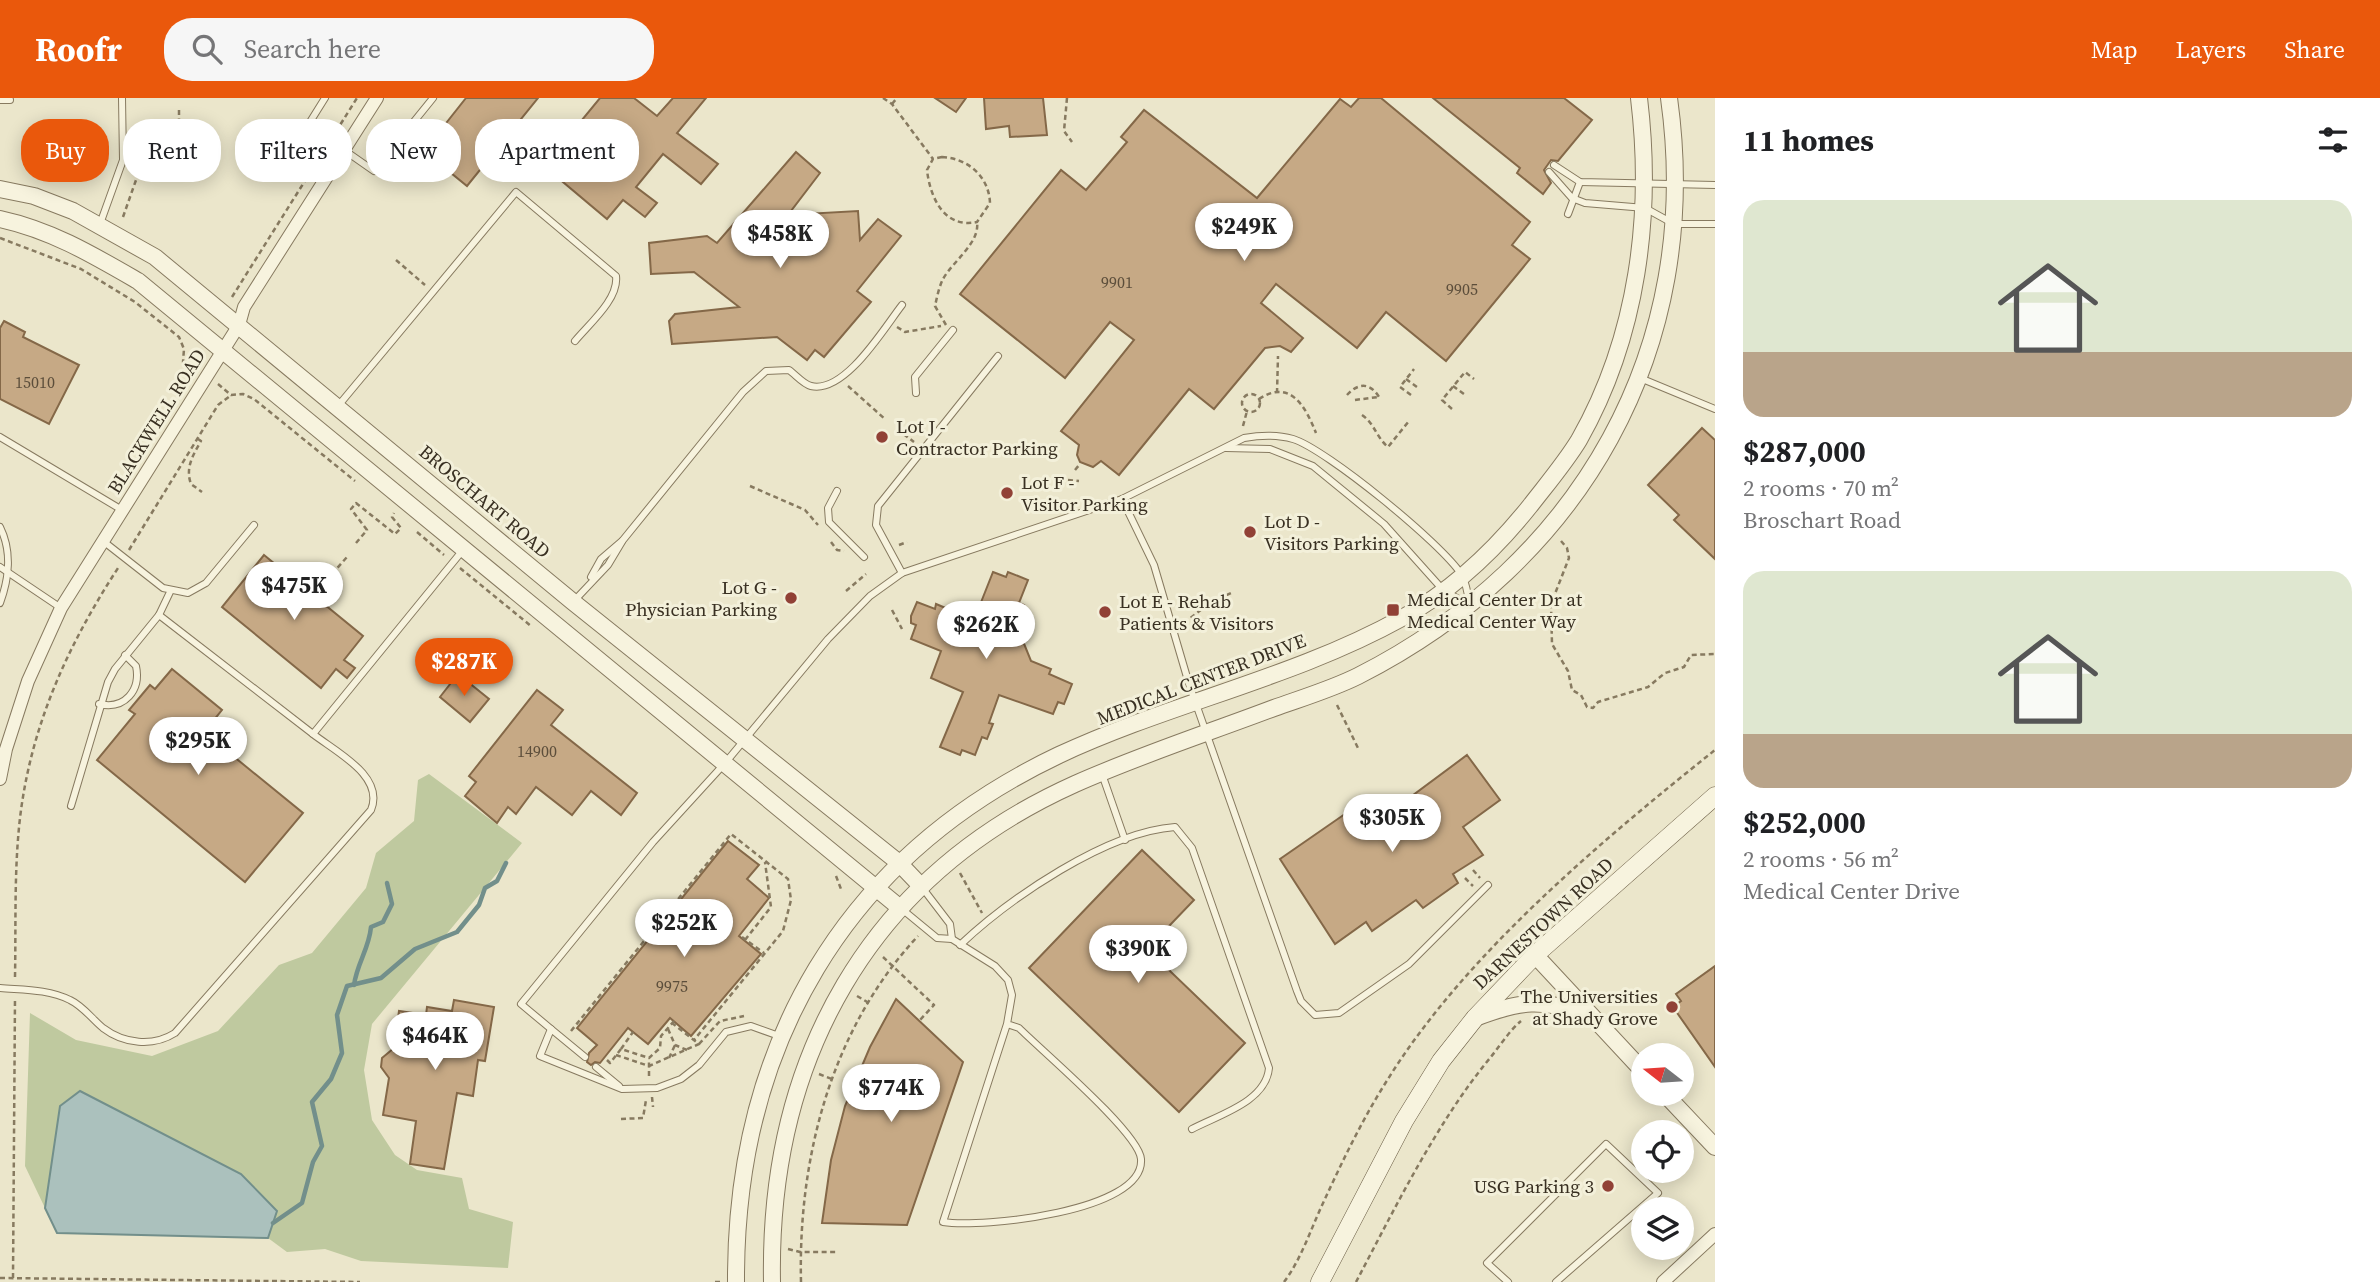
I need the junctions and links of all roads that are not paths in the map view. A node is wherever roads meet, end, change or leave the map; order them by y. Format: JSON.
{"nodes":[{"id":1,"x":122,"y":98,"type":"edge"},
{"id":2,"x":325,"y":98,"type":"edge"},
{"id":3,"x":377,"y":98,"type":"edge"},
{"id":4,"x":433,"y":98,"type":"edge"},
{"id":5,"x":1639,"y":98,"type":"edge"},
{"id":6,"x":1668,"y":98,"type":"edge"},
{"id":7,"x":0,"y":100,"type":"edge"},
{"id":8,"x":10,"y":100,"type":"dead end"},
{"id":9,"x":312,"y":119,"type":"edge"},
{"id":10,"x":352,"y":137,"type":"edge"},
{"id":11,"x":352,"y":155,"type":"edge"},
{"id":12,"x":1554,"y":165,"type":"dead end"},
{"id":13,"x":1549,"y":172,"type":"dead end"},
{"id":14,"x":323,"y":182,"type":"edge"},
{"id":15,"x":1580,"y":182,"type":"junction"},
{"id":16,"x":1645,"y":182,"type":"junction"},
{"id":17,"x":1676,"y":185,"type":"junction"},
{"id":18,"x":1715,"y":185,"type":"edge"},
{"id":19,"x":0,"y":189,"type":"edge"},
{"id":20,"x":1572,"y":198,"type":"junction"},
{"id":21,"x":1644,"y":208,"type":"junction"},
{"id":22,"x":1568,"y":214,"type":"dead end"},
{"id":23,"x":0,"y":219,"type":"edge"},
{"id":24,"x":100,"y":224,"type":"junction"},
{"id":25,"x":1674,"y":224,"type":"junction"},
{"id":26,"x":1715,"y":224,"type":"edge"},
{"id":27,"x":902,"y":305,"type":"dead end"},
{"id":28,"x":239,"y":325,"type":"junction"},
{"id":29,"x":953,"y":330,"type":"road end"},
{"id":30,"x":576,"y":341,"type":"dead end"},
{"id":31,"x":223,"y":351,"type":"junction"},
{"id":32,"x":998,"y":356,"type":"dead end"},
{"id":33,"x":1638,"y":377,"type":"junction"},
{"id":34,"x":916,"y":394,"type":"dead end"},
{"id":35,"x":338,"y":406,"type":"junction"},
{"id":36,"x":1715,"y":409,"type":"edge"},
{"id":37,"x":0,"y":437,"type":"edge"},
{"id":38,"x":1224,"y":448,"type":"junction"},
{"id":39,"x":836,"y":491,"type":"dead end"},
{"id":40,"x":1122,"y":499,"type":"junction"},
{"id":41,"x":122,"y":510,"type":"junction"},
{"id":42,"x":254,"y":525,"type":"dead end"},
{"id":43,"x":0,"y":527,"type":"edge"},
{"id":44,"x":103,"y":541,"type":"junction"},
{"id":45,"x":464,"y":548,"type":"junction"},
{"id":46,"x":864,"y":557,"type":"dead end"},
{"id":47,"x":0,"y":567,"type":"edge"},
{"id":48,"x":8,"y":573,"type":"junction"},
{"id":49,"x":902,"y":573,"type":"junction"},
{"id":50,"x":1463,"y":576,"type":"junction"},
{"id":51,"x":1444,"y":591,"type":"junction"},
{"id":52,"x":170,"y":592,"type":"junction"},
{"id":53,"x":573,"y":602,"type":"junction"},
{"id":54,"x":0,"y":603,"type":"edge"},
{"id":55,"x":1471,"y":605,"type":"junction"},
{"id":56,"x":61,"y":608,"type":"junction"},
{"id":57,"x":159,"y":615,"type":"junction"},
{"id":58,"x":125,"y":656,"type":"junction"},
{"id":59,"x":1196,"y":703,"type":"junction"},
{"id":60,"x":99,"y":704,"type":"junction"},
{"id":61,"x":1208,"y":733,"type":"junction"},
{"id":62,"x":313,"y":734,"type":"junction"},
{"id":63,"x":745,"y":740,"type":"junction"},
{"id":64,"x":726,"y":762,"type":"junction"},
{"id":65,"x":1102,"y":774,"type":"junction"},
{"id":66,"x":0,"y":779,"type":"edge"},
{"id":67,"x":1715,"y":796,"type":"edge"},
{"id":68,"x":71,"y":806,"type":"dead end"},
{"id":69,"x":1125,"y":840,"type":"junction"},
{"id":70,"x":898,"y":862,"type":"junction"},
{"id":71,"x":920,"y":885,"type":"junction"},
{"id":72,"x":1488,"y":885,"type":"dead end"},
{"id":73,"x":875,"y":886,"type":"junction"},
{"id":74,"x":899,"y":906,"type":"junction"},
{"id":75,"x":952,"y":939,"type":"junction"},
{"id":76,"x":960,"y":944,"type":"junction"},
{"id":77,"x":1535,"y":955,"type":"junction"},
{"id":78,"x":0,"y":988,"type":"edge"},
{"id":79,"x":1591,"y":1015,"type":"junction"},
{"id":80,"x":1475,"y":1018,"type":"junction"},
{"id":81,"x":1007,"y":1024,"type":"junction"},
{"id":82,"x":551,"y":1029,"type":"junction"},
{"id":83,"x":779,"y":1036,"type":"junction"},
{"id":84,"x":586,"y":1057,"type":"dead end"},
{"id":85,"x":1631,"y":1058,"type":"edge"},
{"id":86,"x":596,"y":1067,"type":"dead end"},
{"id":87,"x":622,"y":1089,"type":"junction"},
{"id":88,"x":1676,"y":1106,"type":"edge"},
{"id":89,"x":1192,"y":1129,"type":"dead end"},
{"id":90,"x":1715,"y":1147,"type":"edge"},
{"id":91,"x":1715,"y":1234,"type":"edge"},
{"id":92,"x":736,"y":1282,"type":"edge"},
{"id":93,"x":772,"y":1282,"type":"edge"},
{"id":94,"x":1320,"y":1282,"type":"edge"},
{"id":95,"x":1508,"y":1282,"type":"edge"},
{"id":96,"x":1556,"y":1282,"type":"edge"},
{"id":97,"x":1663,"y":1282,"type":"edge"}],
"edges":[{"from":1,"to":24,"type":"lane"},
{"from":2,"to":9,"type":"lane"},
{"from":3,"to":10,"type":"street","name":"BLACKWELL ROAD"},
{"from":4,"to":11,"type":"lane"},
{"from":5,"to":16,"type":"street","name":"MEDICAL CENTER DRIVE"},
{"from":6,"to":17,"type":"street"},
{"from":7,"to":8,"type":"lane"},
{"from":12,"to":15,"type":"lane"},
{"from":13,"to":20,"type":"lane"},
{"from":14,"to":28,"type":"street","name":"BLACKWELL ROAD"},
{"from":15,"to":16,"type":"lane"},
{"from":15,"to":20,"type":"lane"},
{"from":16,"to":17,"type":"lane"},
{"from":16,"to":21,"type":"street","name":"MEDICAL CENTER DRIVE"},
{"from":17,"to":18,"type":"lane"},
{"from":17,"to":25,"type":"street"},
{"from":19,"to":24,"type":"street","name":"BROSCHART ROAD"},
{"from":20,"to":21,"type":"lane"},
{"from":20,"to":22,"type":"lane"},
{"from":21,"to":25,"type":"lane"},
{"from":21,"to":50,"type":"street","name":"MEDICAL CENTER DRIVE"},
{"from":23,"to":31,"type":"street"},
{"from":24,"to":28,"type":"street","name":"BROSCHART ROAD"},
{"from":25,"to":26,"type":"lane"},
{"from":25,"to":33,"type":"street"},
{"from":27,"to":53,"type":"lane"},
{"from":28,"to":31,"type":"street","name":"BLACKWELL ROAD"},
{"from":28,"to":35,"type":"street","name":"BROSCHART ROAD"},
{"from":29,"to":34,"type":"lane"},
{"from":30,"to":35,"type":"lane"},
{"from":31,"to":41,"type":"street","name":"BLACKWELL ROAD"},
{"from":31,"to":45,"type":"street"},
{"from":32,"to":49,"type":"lane"},
{"from":33,"to":36,"type":"lane"},
{"from":33,"to":55,"type":"street"},
{"from":35,"to":53,"type":"street","name":"BROSCHART ROAD"},
{"from":37,"to":41,"type":"lane"},
{"from":38,"to":40,"type":"lane"},
{"from":38,"to":50,"type":"lane"},
{"from":38,"to":51,"type":"lane"},
{"from":39,"to":46,"type":"lane"},
{"from":40,"to":49,"type":"lane"},
{"from":40,"to":59,"type":"lane"},
{"from":41,"to":44,"type":"street","name":"BLACKWELL ROAD"},
{"from":42,"to":52,"type":"lane"},
{"from":43,"to":48,"type":"lane"},
{"from":44,"to":52,"type":"lane"},
{"from":44,"to":56,"type":"street","name":"BLACKWELL ROAD"},
{"from":45,"to":62,"type":"lane"},
{"from":45,"to":64,"type":"street"},
{"from":47,"to":48,"type":"lane"},
{"from":48,"to":54,"type":"lane"},
{"from":48,"to":56,"type":"lane"},
{"from":49,"to":63,"type":"lane"},
{"from":50,"to":51,"type":"street","name":"MEDICAL CENTER DRIVE"},
{"from":50,"to":55,"type":"lane"},
{"from":51,"to":55,"type":"lane"},
{"from":51,"to":59,"type":"street","name":"MEDICAL CENTER DRIVE"},
{"from":52,"to":57,"type":"lane"},
{"from":53,"to":63,"type":"street","name":"BROSCHART ROAD"},
{"from":55,"to":61,"type":"street"},
{"from":56,"to":66,"type":"street","name":"BLACKWELL ROAD"},
{"from":57,"to":58,"type":"lane"},
{"from":57,"to":62,"type":"lane"},
{"from":58,"to":60,"type":"lane"},
{"from":58,"to":60,"type":"lane"},
{"from":59,"to":61,"type":"lane"},
{"from":59,"to":70,"type":"street","name":"MEDICAL CENTER DRIVE"},
{"from":60,"to":68,"type":"lane"},
{"from":61,"to":65,"type":"street"},
{"from":61,"to":72,"type":"lane"},
{"from":62,"to":78,"type":"lane"},
{"from":63,"to":64,"type":"lane"},
{"from":63,"to":70,"type":"street","name":"BROSCHART ROAD"},
{"from":64,"to":73,"type":"street"},
{"from":64,"to":82,"type":"lane"},
{"from":65,"to":69,"type":"lane"},
{"from":65,"to":71,"type":"street"},
{"from":67,"to":77,"type":"main road","name":"DARNESTOWN ROAD"},
{"from":69,"to":76,"type":"lane"},
{"from":69,"to":89,"type":"lane"},
{"from":70,"to":71,"type":"street","name":"BROSCHART ROAD"},
{"from":70,"to":73,"type":"street","name":"MEDICAL CENTER DRIVE"},
{"from":71,"to":74,"type":"street"},
{"from":71,"to":75,"type":"lane"},
{"from":73,"to":74,"type":"street"},
{"from":73,"to":83,"type":"street","name":"MEDICAL CENTER DRIVE"},
{"from":74,"to":75,"type":"lane"},
{"from":74,"to":93,"type":"street"},
{"from":75,"to":76,"type":"lane"},
{"from":76,"to":81,"type":"lane"},
{"from":77,"to":79,"type":"street"},
{"from":77,"to":80,"type":"main road","name":"DARNESTOWN ROAD"},
{"from":79,"to":80,"type":"street"},
{"from":79,"to":85,"type":"street"},
{"from":80,"to":94,"type":"main road","name":"DARNESTOWN ROAD"},
{"from":81,"to":81,"type":"lane"},
{"from":82,"to":84,"type":"lane"},
{"from":82,"to":87,"type":"lane"},
{"from":83,"to":87,"type":"lane"},
{"from":83,"to":92,"type":"street","name":"MEDICAL CENTER DRIVE"},
{"from":86,"to":87,"type":"lane"},
{"from":88,"to":90,"type":"street"},
{"from":91,"to":97,"type":"street"},
{"from":95,"to":96,"type":"lane"}]}
